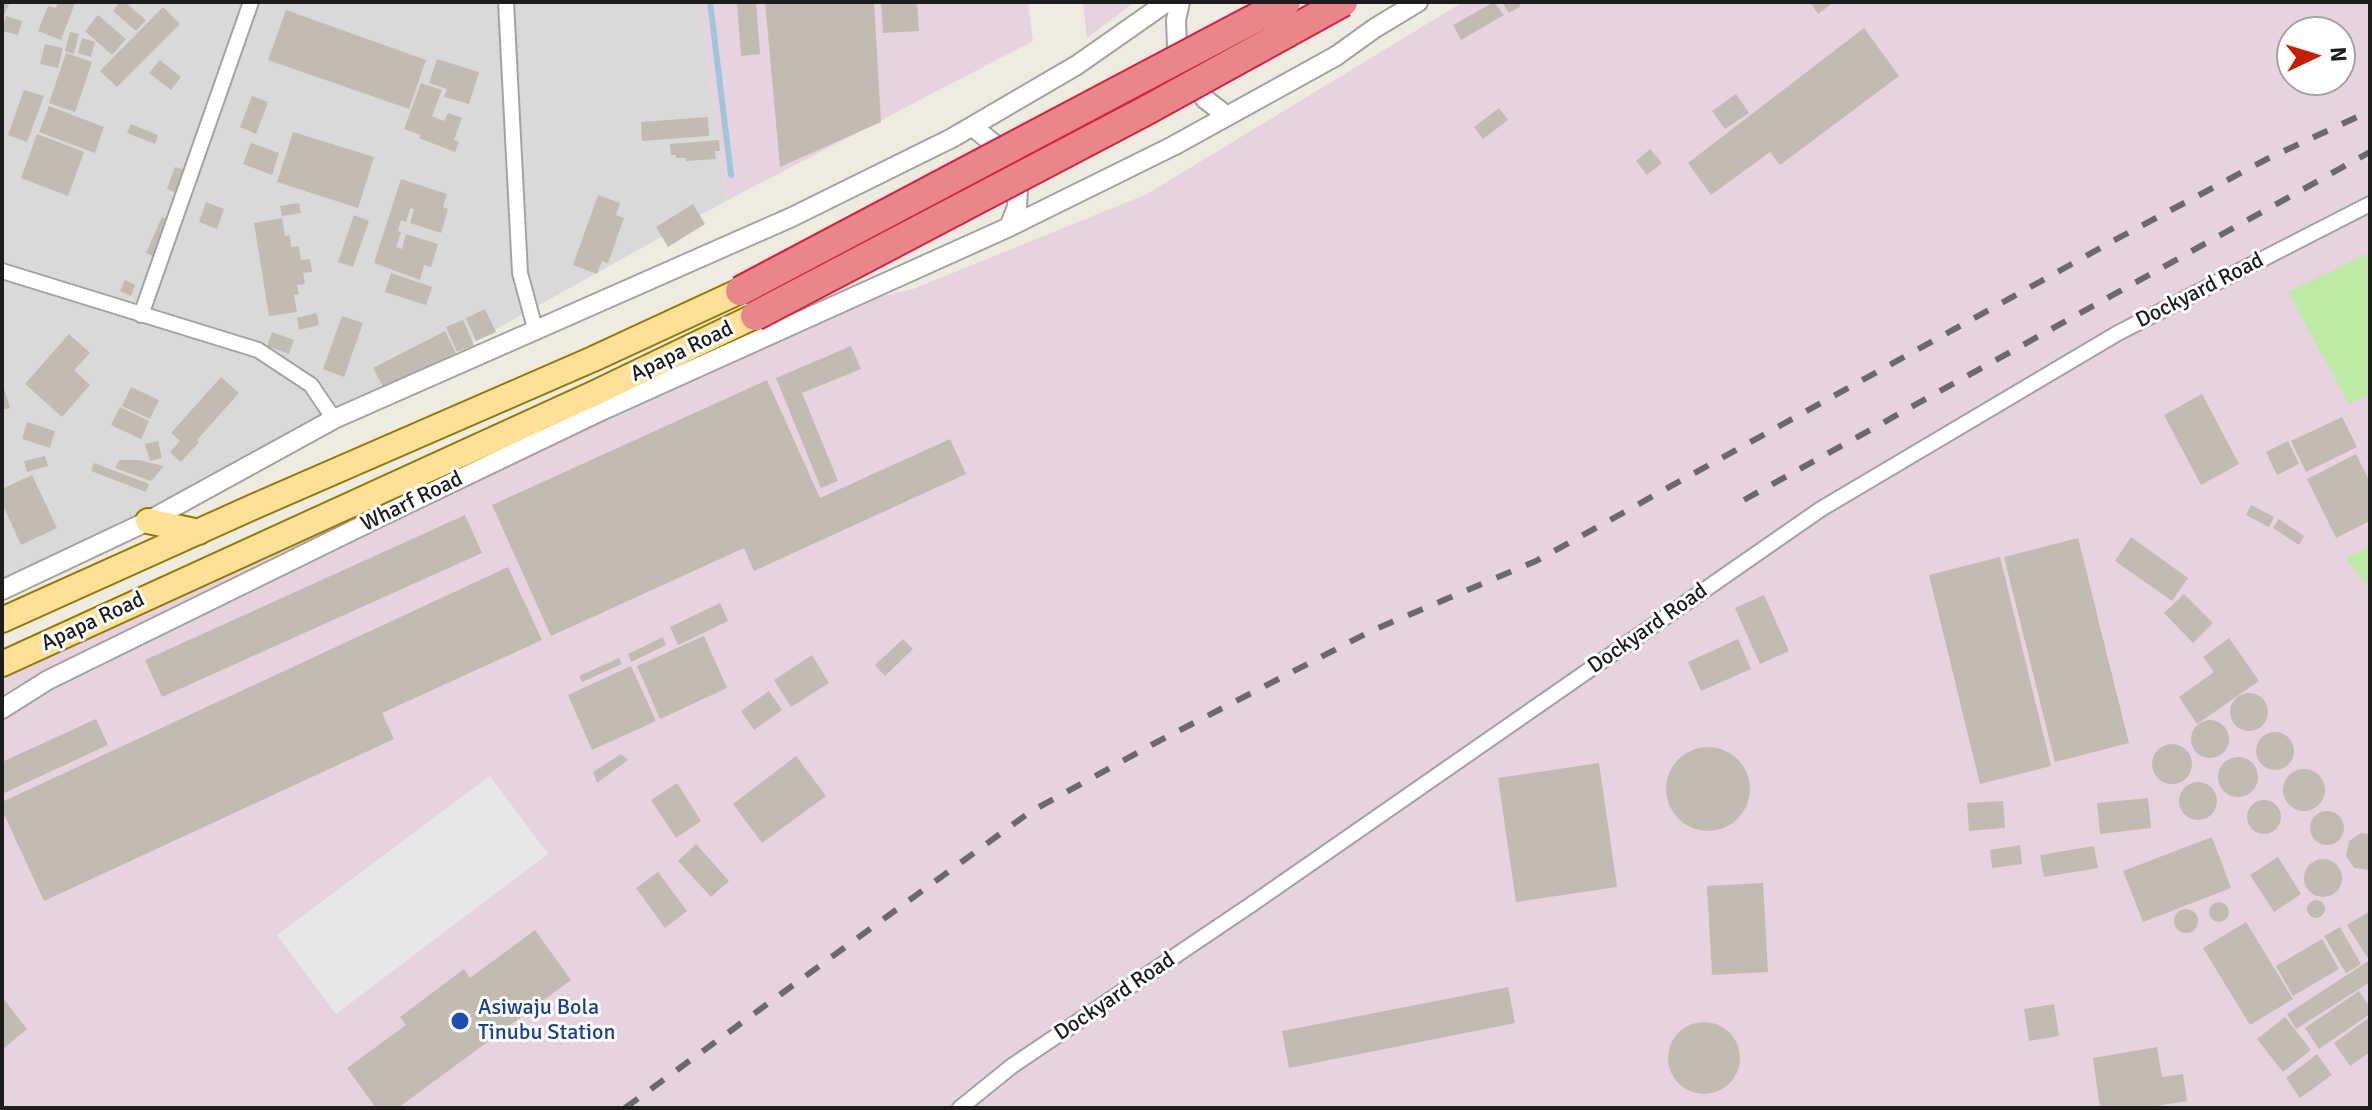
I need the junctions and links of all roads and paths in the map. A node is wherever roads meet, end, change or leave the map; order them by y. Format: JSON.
{"nodes":[{"id":1,"x":251,"y":2,"type":"edge"},
{"id":2,"x":506,"y":2,"type":"edge"},
{"id":3,"x":1167,"y":2,"type":"edge"},
{"id":4,"x":1180,"y":2,"type":"edge"},
{"id":5,"x":1250,"y":2,"type":"edge"},
{"id":6,"x":1286,"y":2,"type":"edge"},
{"id":7,"x":1343,"y":2,"type":"edge"},
{"id":8,"x":1418,"y":2,"type":"edge"},
{"id":9,"x":1108,"y":99,"type":"junction"},
{"id":10,"x":1227,"y":116,"type":"junction"},
{"id":11,"x":973,"y":127,"type":"junction"},
{"id":12,"x":2370,"y":204,"type":"edge"},
{"id":13,"x":1009,"y":227,"type":"junction"},
{"id":14,"x":2,"y":271,"type":"edge"},
{"id":15,"x":740,"y":291,"type":"joint"},
{"id":16,"x":141,"y":315,"type":"junction"},
{"id":17,"x":755,"y":316,"type":"joint"},
{"id":18,"x":536,"y":332,"type":"junction"},
{"id":19,"x":334,"y":419,"type":"junction"},
{"id":20,"x":148,"y":521,"type":"junction"},
{"id":21,"x":199,"y":532,"type":"junction"},
{"id":22,"x":2,"y":590,"type":"edge"},
{"id":23,"x":2,"y":620,"type":"edge"},
{"id":24,"x":2,"y":664,"type":"edge"},
{"id":25,"x":2,"y":709,"type":"edge"},
{"id":26,"x":960,"y":1108,"type":"edge"}],
"edges":[{"from":1,"to":16,"type":"street"},
{"from":2,"to":18,"type":"street"},
{"from":3,"to":11,"type":"street"},
{"from":4,"to":10,"type":"street"},
{"from":5,"to":9,"type":"highway","bridge":true},
{"from":6,"to":9,"type":"highway","name":"Apapa Road","bridge":true},
{"from":7,"to":17,"type":"highway","name":"Apapa Road","bridge":true},
{"from":8,"to":10,"type":"street","name":"Wharf Road"},
{"from":9,"to":15,"type":"highway","name":"Apapa Road","bridge":true},
{"from":10,"to":13,"type":"street","name":"Wharf Road"},
{"from":11,"to":13,"type":"street"},
{"from":11,"to":18,"type":"street"},
{"from":12,"to":26,"type":"street","name":"Dockyard Road"},
{"from":13,"to":25,"type":"street","name":"Wharf Road"},
{"from":14,"to":16,"type":"street"},
{"from":15,"to":21,"type":"main road","name":"Apapa Road"},
{"from":16,"to":19,"type":"street"},
{"from":17,"to":24,"type":"main road","name":"Apapa Road"},
{"from":18,"to":19,"type":"street"},
{"from":19,"to":20,"type":"street"},
{"from":20,"to":21,"type":"main road"},
{"from":20,"to":22,"type":"street"},
{"from":21,"to":23,"type":"main road","name":"Apapa Road"}]}
